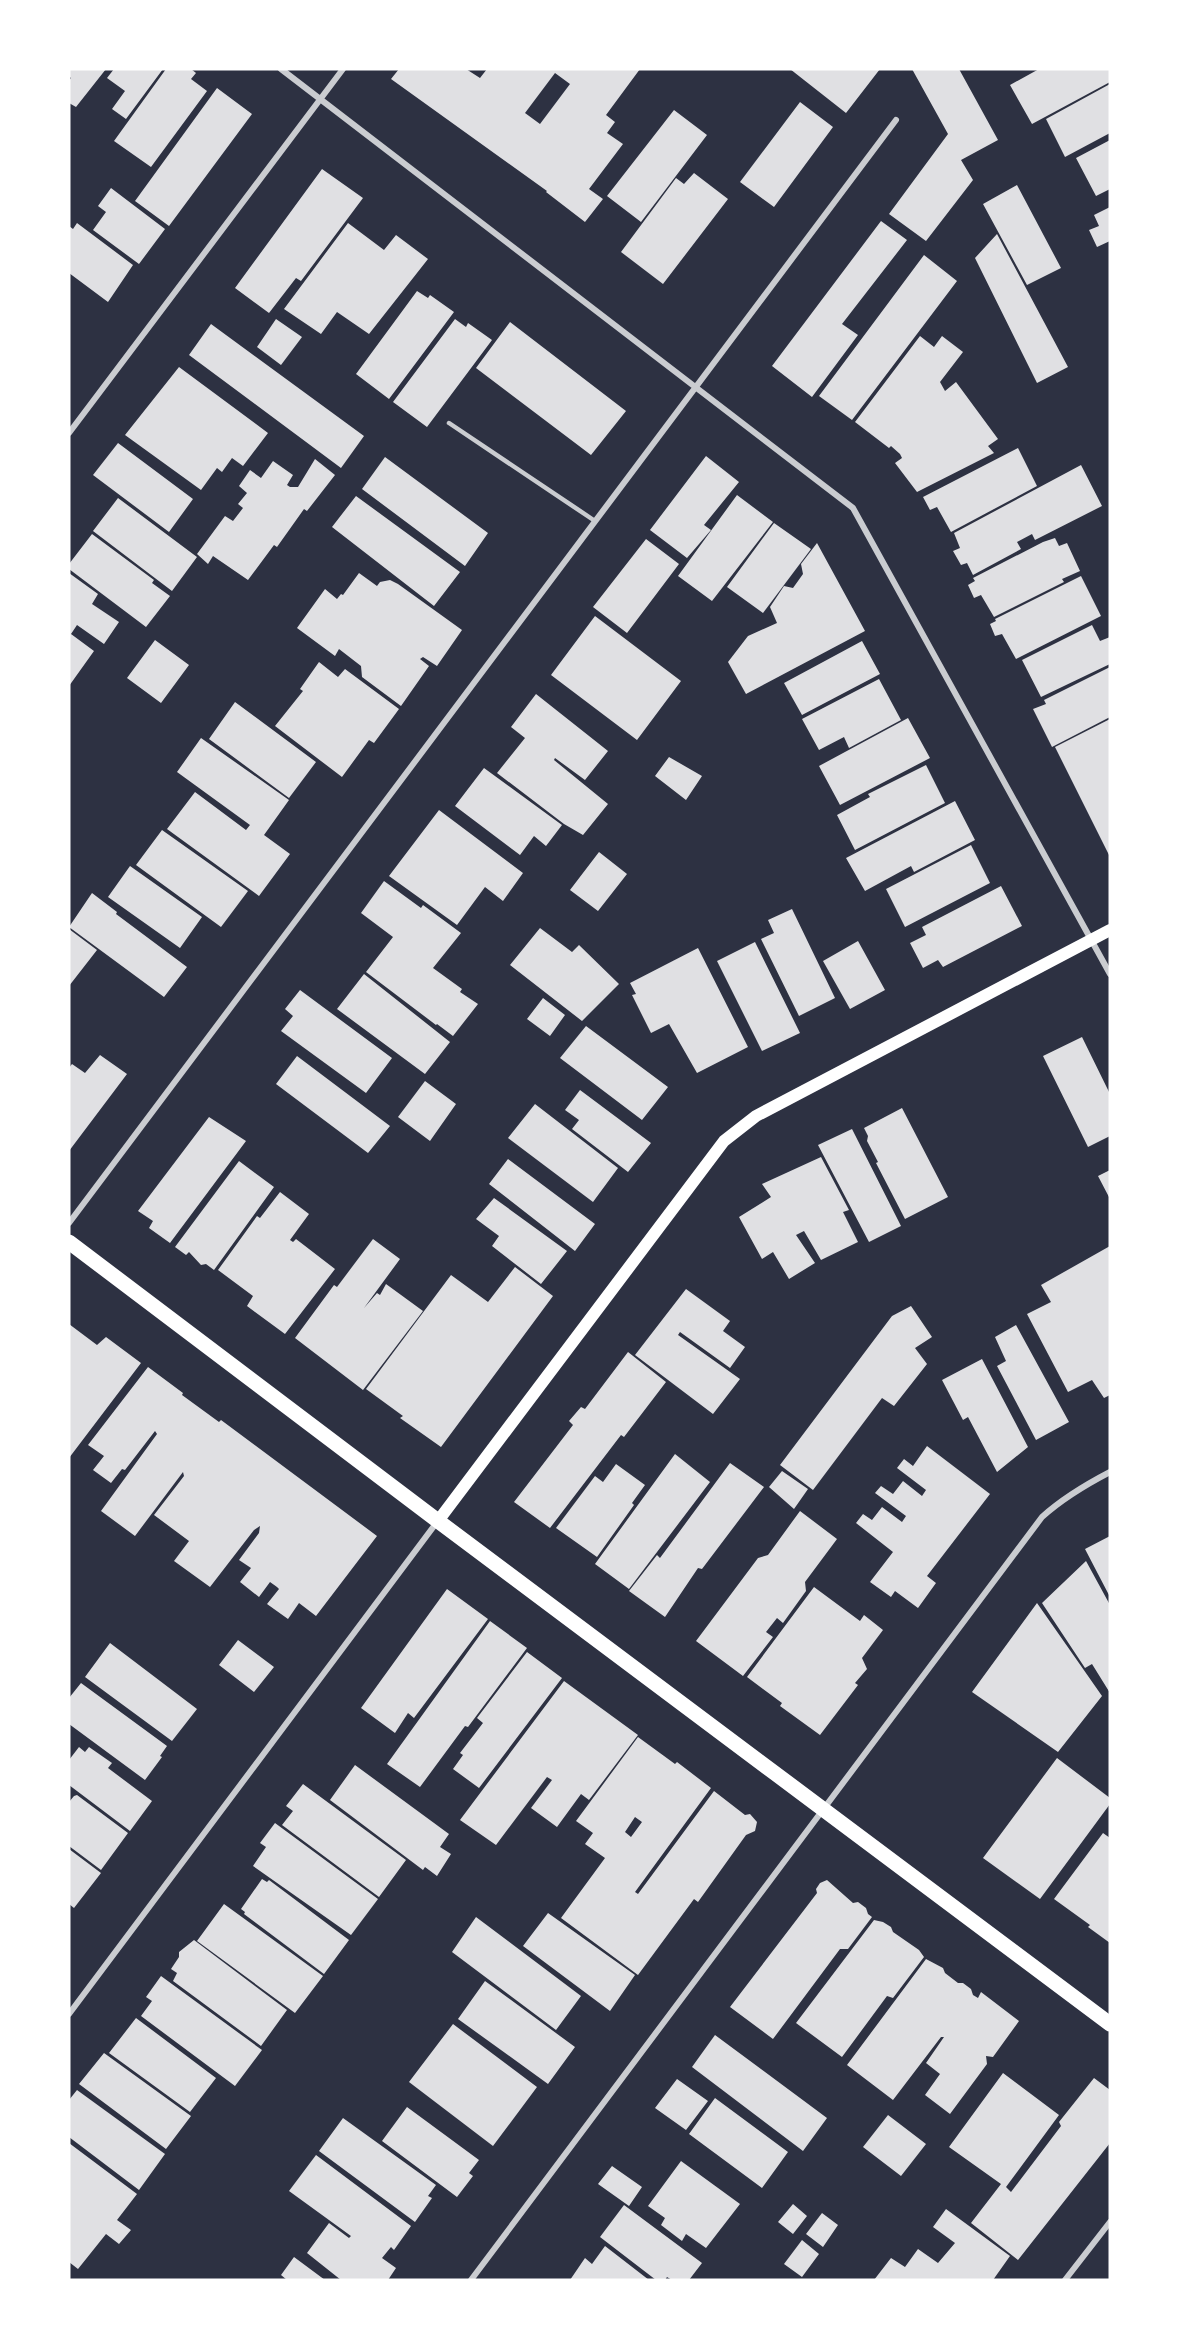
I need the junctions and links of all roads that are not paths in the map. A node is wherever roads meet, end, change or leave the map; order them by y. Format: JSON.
{"nodes":[{"id":1,"x":281,"y":69,"type":"edge"},
{"id":2,"x":343,"y":69,"type":"edge"},
{"id":3,"x":320,"y":99,"type":"junction"},
{"id":4,"x":896,"y":120,"type":"dead end"},
{"id":5,"x":698,"y":387,"type":"junction"},
{"id":6,"x":449,"y":423,"type":"dead end"},
{"id":7,"x":69,"y":434,"type":"edge"},
{"id":8,"x":595,"y":521,"type":"junction"},
{"id":9,"x":1110,"y":930,"type":"edge"},
{"id":10,"x":1092,"y":940,"type":"junction"},
{"id":11,"x":1110,"y":975,"type":"edge"},
{"id":12,"x":69,"y":1223,"type":"edge"},
{"id":13,"x":69,"y":1242,"type":"edge"},
{"id":14,"x":1110,"y":1472,"type":"edge"},
{"id":15,"x":438,"y":1521,"type":"junction"},
{"id":16,"x":824,"y":1808,"type":"junction"},
{"id":17,"x":69,"y":2014,"type":"edge"},
{"id":18,"x":1110,"y":2024,"type":"edge"},
{"id":19,"x":1110,"y":2222,"type":"edge"},
{"id":20,"x":471,"y":2280,"type":"edge"},
{"id":21,"x":1065,"y":2280,"type":"edge"}],
"edges":[{"from":1,"to":3,"type":"street"},
{"from":2,"to":3,"type":"street"},
{"from":3,"to":5,"type":"street"},
{"from":3,"to":7,"type":"street"},
{"from":4,"to":5,"type":"street"},
{"from":5,"to":8,"type":"street"},
{"from":5,"to":10,"type":"street"},
{"from":6,"to":8,"type":"lane"},
{"from":8,"to":12,"type":"street"},
{"from":9,"to":10,"type":"main road"},
{"from":10,"to":11,"type":"street"},
{"from":10,"to":15,"type":"main road"},
{"from":13,"to":15,"type":"main road"},
{"from":14,"to":16,"type":"street"},
{"from":15,"to":16,"type":"main road"},
{"from":15,"to":17,"type":"street"},
{"from":16,"to":18,"type":"main road"},
{"from":16,"to":20,"type":"street"},
{"from":19,"to":21,"type":"street"}]}
